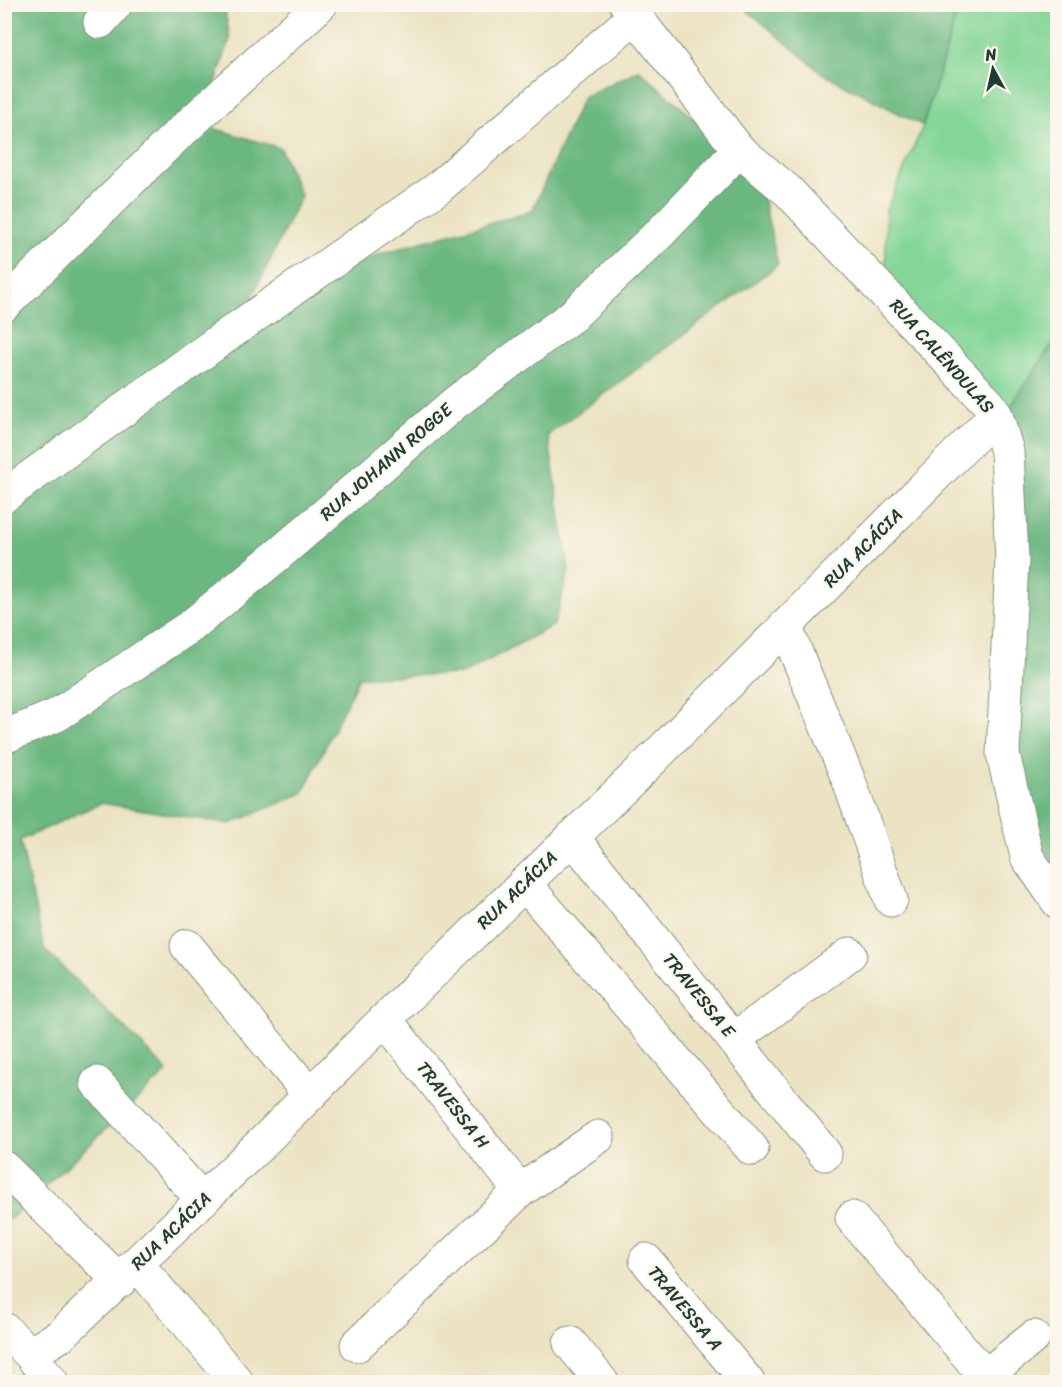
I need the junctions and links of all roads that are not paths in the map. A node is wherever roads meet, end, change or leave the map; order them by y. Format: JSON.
{"nodes":[{"id":1,"x":321,"y":4,"type":"edge"},
{"id":2,"x":630,"y":11,"type":"edge"},
{"id":3,"x":739,"y":150,"type":"junction"},
{"id":4,"x":4,"y":305,"type":"edge"},
{"id":5,"x":996,"y":415,"type":"junction"},
{"id":6,"x":4,"y":496,"type":"edge"},
{"id":7,"x":785,"y":626,"type":"junction"},
{"id":8,"x":4,"y":737,"type":"edge"},
{"id":9,"x":572,"y":837,"type":"junction"},
{"id":10,"x":524,"y":883,"type":"junction"},
{"id":11,"x":891,"y":900,"type":"dead end"},
{"id":12,"x":1058,"y":902,"type":"edge"},
{"id":13,"x":187,"y":946,"type":"dead end"},
{"id":14,"x":850,"y":954,"type":"dead end"},
{"id":15,"x":385,"y":1018,"type":"junction"},
{"id":16,"x":734,"y":1039,"type":"junction"},
{"id":17,"x":97,"y":1083,"type":"dead end"},
{"id":18,"x":310,"y":1095,"type":"junction"},
{"id":19,"x":598,"y":1137,"type":"dead end"},
{"id":20,"x":752,"y":1149,"type":"dead end"},
{"id":21,"x":825,"y":1154,"type":"dead end"},
{"id":22,"x":4,"y":1168,"type":"edge"},
{"id":23,"x":520,"y":1191,"type":"junction"},
{"id":24,"x":203,"y":1200,"type":"junction"},
{"id":25,"x":852,"y":1218,"type":"dead end"},
{"id":26,"x":646,"y":1260,"type":"dead end"},
{"id":27,"x":128,"y":1272,"type":"junction"},
{"id":28,"x":4,"y":1329,"type":"edge"},
{"id":29,"x":1034,"y":1337,"type":"dead end"},
{"id":30,"x":570,"y":1343,"type":"dead end"},
{"id":31,"x":357,"y":1345,"type":"dead end"},
{"id":32,"x":30,"y":1354,"type":"junction"},
{"id":33,"x":982,"y":1380,"type":"edge"},
{"id":34,"x":52,"y":1383,"type":"edge"},
{"id":35,"x":237,"y":1383,"type":"edge"},
{"id":36,"x":602,"y":1383,"type":"edge"},
{"id":37,"x":748,"y":1383,"type":"edge"}],
"edges":[{"from":1,"to":4,"type":"street"},
{"from":2,"to":3,"type":"street","name":"RUA CALÊNDULAS"},
{"from":2,"to":6,"type":"street"},
{"from":3,"to":5,"type":"street","name":"RUA CALÊNDULAS"},
{"from":3,"to":8,"type":"street","name":"RUA JOHANN ROGGE"},
{"from":5,"to":7,"type":"street","name":"RUA ACÁCIA"},
{"from":5,"to":12,"type":"street","name":"RUA CALÊNDULAS"},
{"from":7,"to":9,"type":"street","name":"RUA ACÁCIA"},
{"from":7,"to":11,"type":"street"},
{"from":9,"to":10,"type":"street","name":"RUA ACÁCIA"},
{"from":9,"to":16,"type":"street","name":"TRAVESSA E"},
{"from":10,"to":15,"type":"street","name":"RUA ACÁCIA"},
{"from":10,"to":20,"type":"street"},
{"from":13,"to":18,"type":"street"},
{"from":14,"to":16,"type":"street"},
{"from":15,"to":18,"type":"street","name":"RUA ACÁCIA"},
{"from":15,"to":23,"type":"street","name":"TRAVESSA H"},
{"from":16,"to":21,"type":"street","name":"TRAVESSA E"},
{"from":17,"to":24,"type":"street"},
{"from":18,"to":24,"type":"street","name":"RUA ACÁCIA"},
{"from":19,"to":23,"type":"street"},
{"from":22,"to":27,"type":"street"},
{"from":23,"to":31,"type":"street"},
{"from":24,"to":27,"type":"street","name":"RUA ACÁCIA"},
{"from":25,"to":33,"type":"street"},
{"from":26,"to":37,"type":"street","name":"TRAVESSA A"},
{"from":27,"to":32,"type":"street","name":"RUA ACÁCIA"},
{"from":27,"to":35,"type":"street"},
{"from":28,"to":32,"type":"street"},
{"from":29,"to":33,"type":"street"},
{"from":30,"to":36,"type":"street"},
{"from":32,"to":34,"type":"street"}]}
